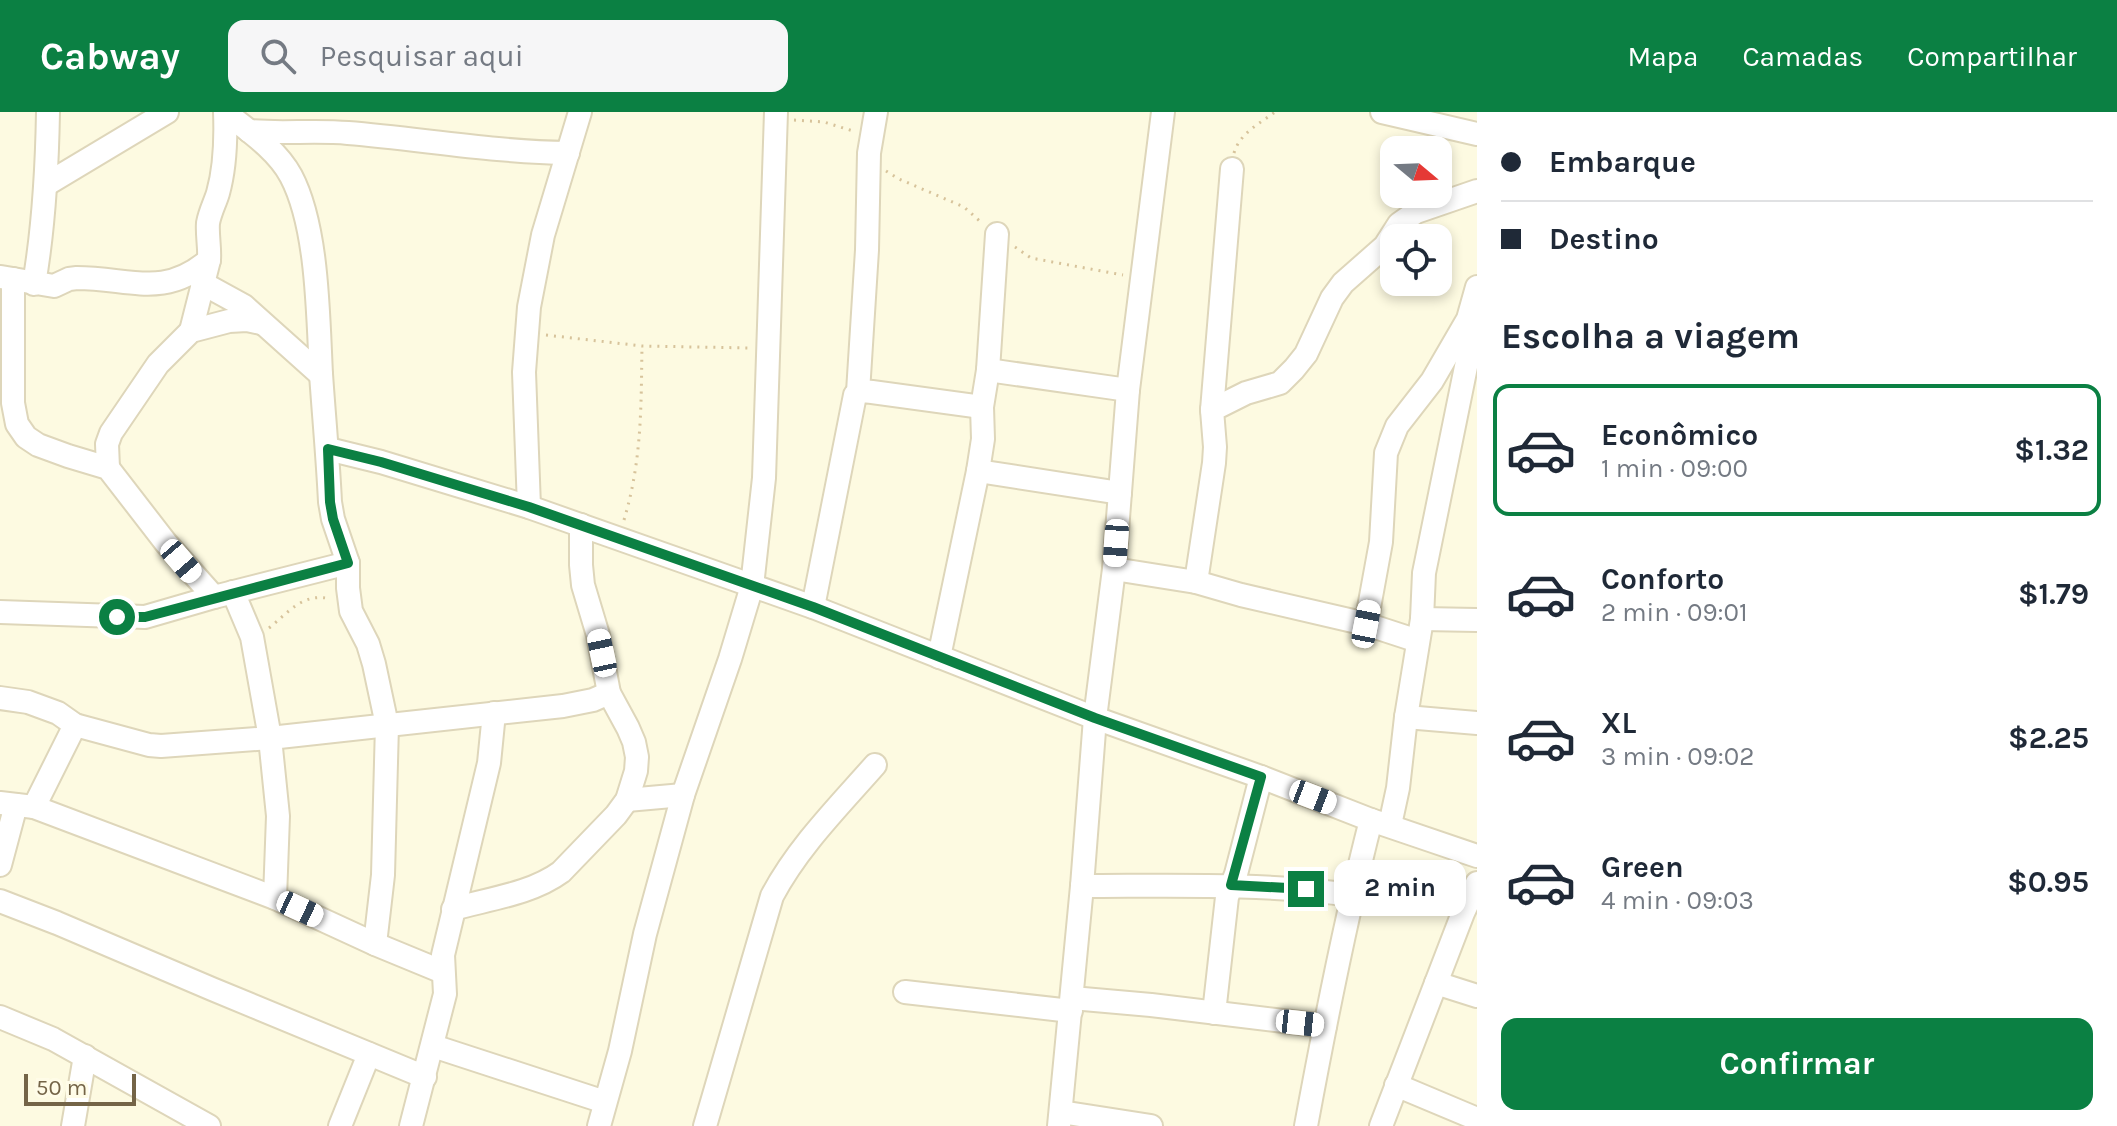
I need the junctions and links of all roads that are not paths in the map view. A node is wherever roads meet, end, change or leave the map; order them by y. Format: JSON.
{"nodes":[{"id":1,"x":48,"y":112,"type":"edge"},
{"id":2,"x":167,"y":112,"type":"edge"},
{"id":3,"x":226,"y":112,"type":"edge"},
{"id":4,"x":580,"y":112,"type":"edge"},
{"id":5,"x":876,"y":112,"type":"edge"},
{"id":6,"x":1163,"y":112,"type":"edge"},
{"id":7,"x":1382,"y":112,"type":"edge"},
{"id":8,"x":776,"y":115,"type":"edge"},
{"id":9,"x":249,"y":131,"type":"junction"},
{"id":10,"x":1477,"y":134,"type":"edge"},
{"id":11,"x":568,"y":153,"type":"junction"},
{"id":12,"x":1232,"y":169,"type":"road end"},
{"id":13,"x":47,"y":184,"type":"junction"},
{"id":14,"x":1477,"y":191,"type":"edge"},
{"id":15,"x":997,"y":234,"type":"road end"},
{"id":16,"x":209,"y":260,"type":"junction"},
{"id":17,"x":16,"y":280,"type":"edge"},
{"id":18,"x":202,"y":283,"type":"junction"},
{"id":19,"x":1477,"y":287,"type":"edge"},
{"id":20,"x":1468,"y":319,"type":"junction"},
{"id":21,"x":261,"y":323,"type":"junction"},
{"id":22,"x":191,"y":331,"type":"junction"},
{"id":23,"x":988,"y":370,"type":"junction"},
{"id":24,"x":321,"y":375,"type":"junction"},
{"id":25,"x":1128,"y":390,"type":"junction"},
{"id":26,"x":858,"y":392,"type":"junction"},
{"id":27,"x":982,"y":407,"type":"junction"},
{"id":28,"x":1212,"y":410,"type":"junction"},
{"id":29,"x":328,"y":449,"type":"junction"},
{"id":30,"x":108,"y":468,"type":"junction"},
{"id":31,"x":978,"y":471,"type":"junction"},
{"id":32,"x":1120,"y":493,"type":"junction"},
{"id":33,"x":529,"y":507,"type":"junction"},
{"id":34,"x":581,"y":525,"type":"junction"},
{"id":35,"x":348,"y":563,"type":"junction"},
{"id":36,"x":1114,"y":569,"type":"junction"},
{"id":37,"x":1196,"y":582,"type":"junction"},
{"id":38,"x":752,"y":586,"type":"junction"},
{"id":39,"x":223,"y":595,"type":"junction"},
{"id":40,"x":813,"y":607,"type":"junction"},
{"id":41,"x":0,"y":612,"type":"edge"},
{"id":42,"x":1477,"y":620,"type":"edge"},
{"id":43,"x":1366,"y":624,"type":"junction"},
{"id":44,"x":1420,"y":630,"type":"junction"},
{"id":45,"x":939,"y":657,"type":"junction"},
{"id":46,"x":609,"y":693,"type":"junction"},
{"id":47,"x":0,"y":698,"type":"edge"},
{"id":48,"x":494,"y":713,"type":"junction"},
{"id":49,"x":1406,"y":717,"type":"junction"},
{"id":50,"x":1095,"y":718,"type":"junction"},
{"id":51,"x":1477,"y":723,"type":"edge"},
{"id":52,"x":75,"y":725,"type":"junction"},
{"id":53,"x":387,"y":725,"type":"junction"},
{"id":54,"x":270,"y":738,"type":"junction"},
{"id":55,"x":875,"y":765,"type":"dead end"},
{"id":56,"x":1261,"y":777,"type":"junction"},
{"id":57,"x":683,"y":795,"type":"junction"},
{"id":58,"x":627,"y":800,"type":"junction"},
{"id":59,"x":16,"y":805,"type":"edge"},
{"id":60,"x":1380,"y":822,"type":"junction"},
{"id":61,"x":1477,"y":856,"type":"edge"},
{"id":62,"x":0,"y":865,"type":"edge"},
{"id":63,"x":1477,"y":883,"type":"edge"},
{"id":64,"x":1231,"y":885,"type":"junction"},
{"id":65,"x":1082,"y":886,"type":"junction"},
{"id":66,"x":1352,"y":895,"type":"junction"},
{"id":67,"x":275,"y":898,"type":"junction"},
{"id":68,"x":0,"y":901,"type":"edge"},
{"id":69,"x":453,"y":909,"type":"junction"},
{"id":70,"x":375,"y":944,"type":"junction"},
{"id":71,"x":443,"y":972,"type":"junction"},
{"id":72,"x":1436,"y":983,"type":"junction"},
{"id":73,"x":905,"y":992,"type":"dead end"},
{"id":74,"x":1477,"y":996,"type":"edge"},
{"id":75,"x":1072,"y":1005,"type":"junction"},
{"id":76,"x":1214,"y":1013,"type":"junction"},
{"id":77,"x":0,"y":1017,"type":"edge"},
{"id":78,"x":1325,"y":1026,"type":"junction"},
{"id":79,"x":433,"y":1046,"type":"junction"},
{"id":80,"x":369,"y":1054,"type":"junction"},
{"id":81,"x":85,"y":1056,"type":"junction"},
{"id":82,"x":425,"y":1077,"type":"junction"},
{"id":83,"x":1396,"y":1085,"type":"junction"},
{"id":84,"x":605,"y":1102,"type":"junction"},
{"id":85,"x":1060,"y":1119,"type":"edge"},
{"id":86,"x":1477,"y":1119,"type":"edge"},
{"id":87,"x":73,"y":1126,"type":"edge"},
{"id":88,"x":209,"y":1126,"type":"edge"},
{"id":89,"x":340,"y":1126,"type":"edge"},
{"id":90,"x":411,"y":1126,"type":"edge"},
{"id":91,"x":599,"y":1126,"type":"edge"},
{"id":92,"x":705,"y":1126,"type":"edge"},
{"id":93,"x":1151,"y":1126,"type":"edge"},
{"id":94,"x":1306,"y":1126,"type":"edge"},
{"id":95,"x":1381,"y":1126,"type":"edge"}],
"edges":[{"from":1,"to":13,"type":"street"},
{"from":2,"to":13,"type":"street"},
{"from":3,"to":9,"type":"street"},
{"from":3,"to":16,"type":"street"},
{"from":4,"to":11,"type":"street"},
{"from":5,"to":26,"type":"street"},
{"from":6,"to":25,"type":"street"},
{"from":7,"to":10,"type":"street"},
{"from":8,"to":38,"type":"street"},
{"from":9,"to":11,"type":"street"},
{"from":9,"to":24,"type":"street"},
{"from":11,"to":33,"type":"street"},
{"from":12,"to":28,"type":"street"},
{"from":13,"to":17,"type":"street"},
{"from":14,"to":28,"type":"street"},
{"from":15,"to":23,"type":"street"},
{"from":16,"to":17,"type":"street"},
{"from":16,"to":18,"type":"street"},
{"from":17,"to":30,"type":"street"},
{"from":18,"to":21,"type":"street"},
{"from":18,"to":22,"type":"street"},
{"from":19,"to":20,"type":"street"},
{"from":20,"to":43,"type":"street"},
{"from":20,"to":44,"type":"street"},
{"from":21,"to":22,"type":"street"},
{"from":21,"to":24,"type":"street"},
{"from":22,"to":30,"type":"street"},
{"from":23,"to":25,"type":"street"},
{"from":23,"to":27,"type":"street"},
{"from":24,"to":29,"type":"street"},
{"from":25,"to":32,"type":"street"},
{"from":26,"to":27,"type":"street"},
{"from":26,"to":40,"type":"street"},
{"from":27,"to":31,"type":"street"},
{"from":28,"to":37,"type":"street"},
{"from":29,"to":33,"type":"street"},
{"from":29,"to":35,"type":"street"},
{"from":30,"to":39,"type":"street"},
{"from":31,"to":32,"type":"street"},
{"from":31,"to":45,"type":"street"},
{"from":32,"to":36,"type":"street"},
{"from":33,"to":34,"type":"street"},
{"from":34,"to":38,"type":"street"},
{"from":34,"to":46,"type":"street"},
{"from":35,"to":39,"type":"street"},
{"from":35,"to":53,"type":"street"},
{"from":36,"to":37,"type":"street"},
{"from":36,"to":50,"type":"street"},
{"from":37,"to":43,"type":"street"},
{"from":38,"to":40,"type":"street"},
{"from":38,"to":57,"type":"street"},
{"from":39,"to":41,"type":"street"},
{"from":39,"to":54,"type":"street"},
{"from":40,"to":45,"type":"street"},
{"from":42,"to":44,"type":"street"},
{"from":43,"to":44,"type":"street"},
{"from":44,"to":49,"type":"street"},
{"from":45,"to":50,"type":"street"},
{"from":46,"to":48,"type":"street"},
{"from":46,"to":58,"type":"street"},
{"from":47,"to":52,"type":"street"},
{"from":48,"to":53,"type":"street"},
{"from":48,"to":69,"type":"street"},
{"from":49,"to":51,"type":"street"},
{"from":49,"to":60,"type":"street"},
{"from":50,"to":56,"type":"street"},
{"from":50,"to":65,"type":"street"},
{"from":52,"to":54,"type":"street"},
{"from":52,"to":59,"type":"street"},
{"from":53,"to":54,"type":"street"},
{"from":53,"to":70,"type":"street"},
{"from":54,"to":67,"type":"street"},
{"from":55,"to":92,"type":"street"},
{"from":56,"to":60,"type":"street"},
{"from":56,"to":64,"type":"street"},
{"from":57,"to":58,"type":"street"},
{"from":57,"to":84,"type":"street"},
{"from":58,"to":69,"type":"street"},
{"from":59,"to":62,"type":"street"},
{"from":59,"to":67,"type":"street"},
{"from":60,"to":61,"type":"street"},
{"from":60,"to":66,"type":"street"},
{"from":63,"to":72,"type":"street"},
{"from":64,"to":65,"type":"street"},
{"from":64,"to":66,"type":"street"},
{"from":64,"to":76,"type":"street"},
{"from":65,"to":75,"type":"street"},
{"from":66,"to":78,"type":"street"},
{"from":67,"to":70,"type":"street"},
{"from":68,"to":80,"type":"street"},
{"from":69,"to":71,"type":"street"},
{"from":70,"to":71,"type":"street"},
{"from":71,"to":79,"type":"street"},
{"from":72,"to":74,"type":"street"},
{"from":72,"to":83,"type":"street"},
{"from":73,"to":75,"type":"street"},
{"from":75,"to":76,"type":"street"},
{"from":75,"to":85,"type":"street"},
{"from":76,"to":78,"type":"street"},
{"from":77,"to":81,"type":"street"},
{"from":78,"to":94,"type":"street"},
{"from":79,"to":82,"type":"street"},
{"from":79,"to":84,"type":"street"},
{"from":80,"to":82,"type":"street"},
{"from":80,"to":89,"type":"street"},
{"from":81,"to":87,"type":"street"},
{"from":81,"to":88,"type":"street"},
{"from":82,"to":90,"type":"street"},
{"from":83,"to":86,"type":"street"},
{"from":83,"to":95,"type":"street"},
{"from":84,"to":91,"type":"street"},
{"from":85,"to":93,"type":"street"}]}
